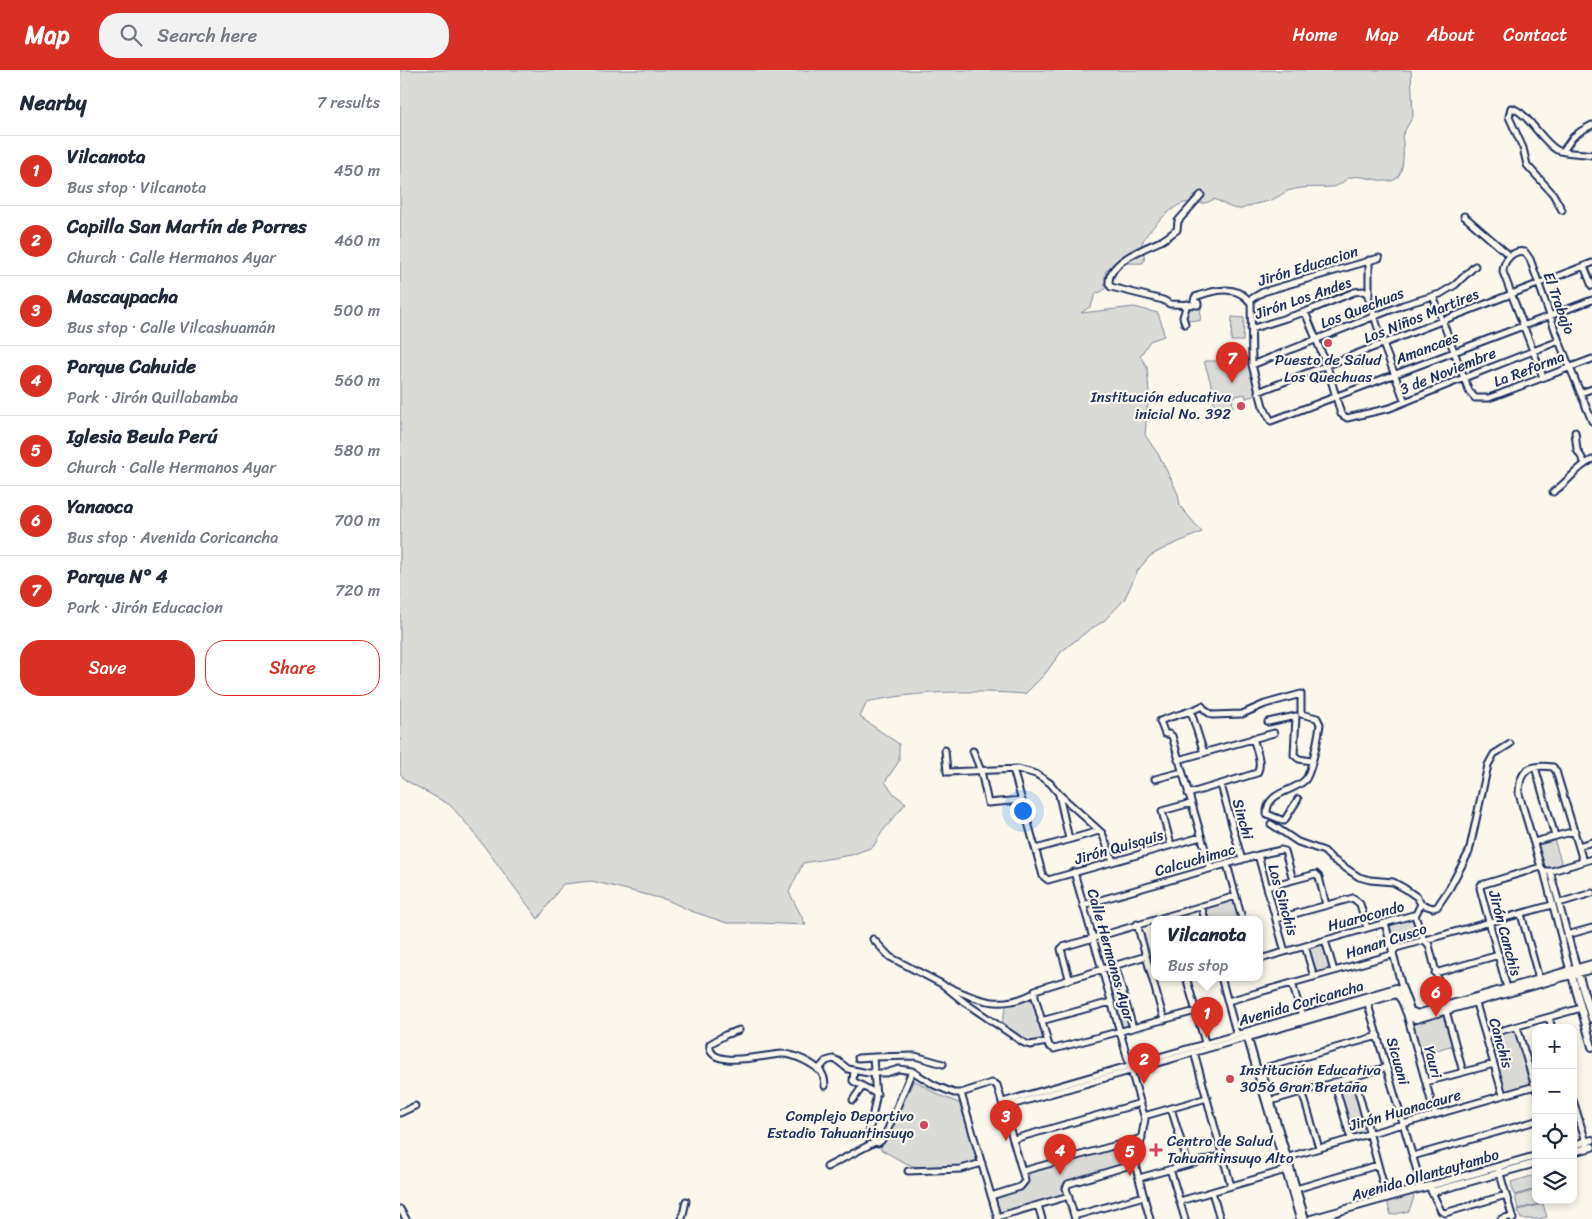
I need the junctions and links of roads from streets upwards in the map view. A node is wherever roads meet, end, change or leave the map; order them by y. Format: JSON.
{"nodes":[{"id":1,"x":1592,"y":126,"type":"edge"},
{"id":2,"x":1563,"y":152,"type":"junction"},
{"id":3,"x":1592,"y":155,"type":"edge"},
{"id":4,"x":1201,"y":195,"type":"dead end"},
{"id":5,"x":1562,"y":210,"type":"dead end"},
{"id":6,"x":1464,"y":216,"type":"dead end"},
{"id":7,"x":1510,"y":256,"type":"junction"},
{"id":8,"x":1379,"y":258,"type":"dead end"},
{"id":9,"x":1369,"y":260,"type":"junction"},
{"id":10,"x":1592,"y":262,"type":"edge"},
{"id":11,"x":1474,"y":266,"type":"dead end"},
{"id":12,"x":1584,"y":266,"type":"junction"},
{"id":13,"x":1538,"y":283,"type":"junction"},
{"id":14,"x":1592,"y":286,"type":"edge"},
{"id":15,"x":1511,"y":294,"type":"junction"},
{"id":16,"x":1368,"y":295,"type":"junction"},
{"id":17,"x":1434,"y":296,"type":"junction"},
{"id":18,"x":1592,"y":300,"type":"edge"},
{"id":19,"x":1250,"y":302,"type":"junction"},
{"id":20,"x":1187,"y":304,"type":"junction"},
{"id":21,"x":1305,"y":312,"type":"junction"},
{"id":22,"x":1549,"y":314,"type":"junction"},
{"id":23,"x":1374,"y":316,"type":"junction"},
{"id":24,"x":1442,"y":320,"type":"junction"},
{"id":25,"x":1185,"y":324,"type":"dead end"},
{"id":26,"x":1522,"y":325,"type":"junction"},
{"id":27,"x":1251,"y":329,"type":"junction"},
{"id":28,"x":1316,"y":339,"type":"junction"},
{"id":29,"x":1559,"y":341,"type":"junction"},
{"id":30,"x":1383,"y":344,"type":"junction"},
{"id":31,"x":1453,"y":351,"type":"junction"},
{"id":32,"x":1532,"y":352,"type":"junction"},
{"id":33,"x":1592,"y":359,"type":"edge"},
{"id":34,"x":1252,"y":365,"type":"junction"},
{"id":35,"x":1327,"y":366,"type":"junction"},
{"id":36,"x":1570,"y":367,"type":"junction"},
{"id":37,"x":1396,"y":374,"type":"junction"},
{"id":38,"x":1542,"y":377,"type":"junction"},
{"id":39,"x":1464,"y":378,"type":"junction"},
{"id":40,"x":1592,"y":389,"type":"edge"},
{"id":41,"x":1258,"y":392,"type":"junction"},
{"id":42,"x":1580,"y":393,"type":"junction"},
{"id":43,"x":1337,"y":397,"type":"junction"},
{"id":44,"x":1405,"y":402,"type":"junction"},
{"id":45,"x":1271,"y":421,"type":"joint"},
{"id":46,"x":1592,"y":421,"type":"edge"},
{"id":47,"x":1575,"y":432,"type":"dead end"},
{"id":48,"x":1592,"y":460,"type":"edge"},
{"id":49,"x":1585,"y":463,"type":"junction"},
{"id":50,"x":1553,"y":492,"type":"dead end"},
{"id":51,"x":1191,"y":712,"type":"junction"},
{"id":52,"x":1268,"y":722,"type":"dead end"},
{"id":53,"x":1274,"y":733,"type":"dead end"},
{"id":54,"x":1253,"y":738,"type":"junction"},
{"id":55,"x":1510,"y":744,"type":"dead end"},
{"id":56,"x":945,"y":750,"type":"dead end"},
{"id":57,"x":973,"y":751,"type":"dead end"},
{"id":58,"x":1204,"y":753,"type":"junction"},
{"id":59,"x":1178,"y":760,"type":"junction"},
{"id":60,"x":1311,"y":761,"type":"junction"},
{"id":61,"x":1535,"y":767,"type":"junction"},
{"id":62,"x":1014,"y":769,"type":"junction"},
{"id":63,"x":981,"y":772,"type":"junction"},
{"id":64,"x":1182,"y":772,"type":"junction"},
{"id":65,"x":1155,"y":779,"type":"dead end"},
{"id":66,"x":1221,"y":785,"type":"junction"},
{"id":67,"x":1059,"y":794,"type":"junction"},
{"id":68,"x":1188,"y":794,"type":"junction"},
{"id":69,"x":1298,"y":798,"type":"dead end"},
{"id":70,"x":1022,"y":800,"type":"junction"},
{"id":71,"x":1191,"y":803,"type":"junction"},
{"id":72,"x":1271,"y":824,"type":"dead end"},
{"id":73,"x":1099,"y":830,"type":"junction"},
{"id":74,"x":1575,"y":831,"type":"junction"},
{"id":75,"x":1555,"y":836,"type":"junction"},
{"id":76,"x":1201,"y":837,"type":"junction"},
{"id":77,"x":1069,"y":839,"type":"junction"},
{"id":78,"x":1534,"y":842,"type":"junction"},
{"id":79,"x":1592,"y":842,"type":"edge"},
{"id":80,"x":1171,"y":845,"type":"junction"},
{"id":81,"x":1579,"y":846,"type":"junction"},
{"id":82,"x":1036,"y":849,"type":"junction"},
{"id":83,"x":1258,"y":855,"type":"junction"},
{"id":84,"x":1592,"y":859,"type":"edge"},
{"id":85,"x":1242,"y":860,"type":"junction"},
{"id":86,"x":1113,"y":861,"type":"junction"},
{"id":87,"x":1583,"y":861,"type":"junction"},
{"id":88,"x":1227,"y":864,"type":"junction"},
{"id":89,"x":1212,"y":868,"type":"junction"},
{"id":90,"x":1545,"y":870,"type":"junction"},
{"id":91,"x":1074,"y":872,"type":"junction"},
{"id":92,"x":1293,"y":880,"type":"junction"},
{"id":93,"x":1267,"y":887,"type":"junction"},
{"id":94,"x":1592,"y":893,"type":"edge"},
{"id":95,"x":1236,"y":896,"type":"junction"},
{"id":96,"x":1559,"y":903,"type":"junction"},
{"id":97,"x":1421,"y":904,"type":"junction"},
{"id":98,"x":1083,"y":905,"type":"junction"},
{"id":99,"x":1326,"y":905,"type":"junction"},
{"id":100,"x":1552,"y":905,"type":"junction"},
{"id":101,"x":1201,"y":906,"type":"junction"},
{"id":102,"x":1521,"y":914,"type":"junction"},
{"id":103,"x":1173,"y":916,"type":"edge"},
{"id":104,"x":1204,"y":916,"type":"edge"},
{"id":105,"x":1241,"y":916,"type":"edge"},
{"id":106,"x":1415,"y":916,"type":"junction"},
{"id":107,"x":1276,"y":919,"type":"junction"},
{"id":108,"x":1151,"y":921,"type":"edge"},
{"id":109,"x":1385,"y":923,"type":"junction"},
{"id":110,"x":1488,"y":923,"type":"junction"},
{"id":111,"x":1137,"y":924,"type":"junction"},
{"id":112,"x":1367,"y":928,"type":"junction"},
{"id":113,"x":1592,"y":928,"type":"edge"},
{"id":114,"x":1567,"y":935,"type":"junction"},
{"id":115,"x":1092,"y":937,"type":"junction"},
{"id":116,"x":873,"y":939,"type":"dead end"},
{"id":117,"x":1325,"y":940,"type":"junction"},
{"id":118,"x":1425,"y":941,"type":"junction"},
{"id":119,"x":1305,"y":946,"type":"junction"},
{"id":120,"x":1285,"y":952,"type":"junction"},
{"id":121,"x":1394,"y":952,"type":"junction"},
{"id":122,"x":1499,"y":955,"type":"junction"},
{"id":123,"x":1146,"y":956,"type":"junction"},
{"id":124,"x":1263,"y":958,"type":"edge"},
{"id":125,"x":1592,"y":964,"type":"edge"},
{"id":126,"x":1115,"y":966,"type":"junction"},
{"id":127,"x":1102,"y":969,"type":"junction"},
{"id":128,"x":1592,"y":969,"type":"edge"},
{"id":129,"x":1334,"y":971,"type":"junction"},
{"id":130,"x":1574,"y":972,"type":"junction"},
{"id":131,"x":1435,"y":973,"type":"junction"},
{"id":132,"x":1151,"y":974,"type":"edge"},
{"id":133,"x":1314,"y":977,"type":"junction"},
{"id":134,"x":1069,"y":978,"type":"junction"},
{"id":135,"x":1539,"y":979,"type":"junction"},
{"id":136,"x":1153,"y":981,"type":"edge"},
{"id":137,"x":1187,"y":981,"type":"edge"},
{"id":138,"x":1222,"y":981,"type":"edge"},
{"id":139,"x":1292,"y":983,"type":"junction"},
{"id":140,"x":942,"y":984,"type":"junction"},
{"id":141,"x":1507,"y":988,"type":"junction"},
{"id":142,"x":1403,"y":991,"type":"junction"},
{"id":143,"x":1034,"y":992,"type":"junction"},
{"id":144,"x":966,"y":995,"type":"junction"},
{"id":145,"x":982,"y":1000,"type":"junction"},
{"id":146,"x":1367,"y":1000,"type":"junction"},
{"id":147,"x":1476,"y":1000,"type":"junction"},
{"id":148,"x":1228,"y":1001,"type":"junction"},
{"id":149,"x":964,"y":1002,"type":"junction"},
{"id":150,"x":1111,"y":1002,"type":"junction"},
{"id":151,"x":1590,"y":1006,"type":"edge"},
{"id":152,"x":1581,"y":1008,"type":"junction"},
{"id":153,"x":1445,"y":1009,"type":"junction"},
{"id":154,"x":1196,"y":1011,"type":"junction"},
{"id":155,"x":979,"y":1012,"type":"junction"},
{"id":156,"x":1407,"y":1015,"type":"junction"},
{"id":157,"x":1302,"y":1016,"type":"junction"},
{"id":158,"x":1549,"y":1018,"type":"junction"},
{"id":159,"x":1592,"y":1019,"type":"edge"},
{"id":160,"x":1164,"y":1020,"type":"junction"},
{"id":161,"x":1040,"y":1021,"type":"junction"},
{"id":162,"x":1551,"y":1024,"type":"edge"},
{"id":163,"x":1517,"y":1027,"type":"junction"},
{"id":164,"x":1133,"y":1028,"type":"junction"},
{"id":165,"x":739,"y":1030,"type":"dead end"},
{"id":166,"x":1120,"y":1032,"type":"junction"},
{"id":167,"x":1239,"y":1034,"type":"junction"},
{"id":168,"x":1249,"y":1034,"type":"junction"},
{"id":169,"x":1486,"y":1035,"type":"junction"},
{"id":170,"x":1378,"y":1036,"type":"junction"},
{"id":171,"x":1046,"y":1042,"type":"junction"},
{"id":172,"x":1206,"y":1046,"type":"junction"},
{"id":173,"x":1592,"y":1047,"type":"edge"},
{"id":174,"x":1194,"y":1052,"type":"junction"},
{"id":175,"x":858,"y":1058,"type":"dead end"},
{"id":176,"x":873,"y":1058,"type":"junction"},
{"id":177,"x":943,"y":1064,"type":"dead end"},
{"id":178,"x":1494,"y":1064,"type":"junction"},
{"id":179,"x":1387,"y":1067,"type":"junction"},
{"id":180,"x":1130,"y":1068,"type":"junction"},
{"id":181,"x":1261,"y":1069,"type":"junction"},
{"id":182,"x":818,"y":1070,"type":"junction"},
{"id":183,"x":854,"y":1070,"type":"junction"},
{"id":184,"x":912,"y":1071,"type":"junction"},
{"id":185,"x":1463,"y":1072,"type":"junction"},
{"id":186,"x":874,"y":1073,"type":"junction"},
{"id":187,"x":1354,"y":1076,"type":"junction"},
{"id":188,"x":1532,"y":1078,"type":"edge"},
{"id":189,"x":1334,"y":1082,"type":"junction"},
{"id":190,"x":1426,"y":1082,"type":"junction"},
{"id":191,"x":825,"y":1086,"type":"dead end"},
{"id":192,"x":862,"y":1087,"type":"junction"},
{"id":193,"x":1532,"y":1089,"type":"edge"},
{"id":194,"x":1302,"y":1091,"type":"junction"},
{"id":195,"x":961,"y":1093,"type":"junction"},
{"id":196,"x":876,"y":1094,"type":"junction"},
{"id":197,"x":1503,"y":1095,"type":"junction"},
{"id":198,"x":1207,"y":1098,"type":"junction"},
{"id":199,"x":853,"y":1100,"type":"dead end"},
{"id":200,"x":1268,"y":1101,"type":"junction"},
{"id":201,"x":1141,"y":1103,"type":"junction"},
{"id":202,"x":1004,"y":1104,"type":"junction"},
{"id":203,"x":415,"y":1106,"type":"dead end"},
{"id":204,"x":1171,"y":1108,"type":"junction"},
{"id":205,"x":1577,"y":1111,"type":"edge"},
{"id":206,"x":400,"y":1113,"type":"edge"},
{"id":207,"x":1435,"y":1115,"type":"junction"},
{"id":208,"x":1144,"y":1116,"type":"junction"},
{"id":209,"x":1532,"y":1122,"type":"edge"},
{"id":210,"x":1403,"y":1124,"type":"junction"},
{"id":211,"x":1370,"y":1134,"type":"junction"},
{"id":212,"x":1142,"y":1138,"type":"junction"},
{"id":213,"x":1014,"y":1139,"type":"junction"},
{"id":214,"x":1351,"y":1139,"type":"junction"},
{"id":215,"x":875,"y":1142,"type":"junction"},
{"id":216,"x":1589,"y":1144,"type":"edge"},
{"id":217,"x":1319,"y":1148,"type":"junction"},
{"id":218,"x":1577,"y":1150,"type":"edge"},
{"id":219,"x":1223,"y":1155,"type":"junction"},
{"id":220,"x":1412,"y":1156,"type":"junction"},
{"id":221,"x":1284,"y":1158,"type":"junction"},
{"id":222,"x":1532,"y":1158,"type":"edge"},
{"id":223,"x":982,"y":1163,"type":"junction"},
{"id":224,"x":1137,"y":1164,"type":"junction"},
{"id":225,"x":1188,"y":1164,"type":"junction"},
{"id":226,"x":1532,"y":1164,"type":"edge"},
{"id":227,"x":1378,"y":1165,"type":"junction"},
{"id":228,"x":827,"y":1167,"type":"dead end"},
{"id":229,"x":1170,"y":1169,"type":"junction"},
{"id":230,"x":1286,"y":1170,"type":"junction"},
{"id":231,"x":1499,"y":1170,"type":"junction"},
{"id":232,"x":1023,"y":1171,"type":"junction"},
{"id":233,"x":908,"y":1172,"type":"dead end"},
{"id":234,"x":1139,"y":1178,"type":"junction"},
{"id":235,"x":1231,"y":1186,"type":"junction"},
{"id":236,"x":1422,"y":1188,"type":"junction"},
{"id":237,"x":1296,"y":1189,"type":"junction"},
{"id":238,"x":1431,"y":1189,"type":"junction"},
{"id":239,"x":1212,"y":1192,"type":"junction"},
{"id":240,"x":1506,"y":1195,"type":"junction"},
{"id":241,"x":991,"y":1196,"type":"junction"},
{"id":242,"x":1068,"y":1196,"type":"junction"},
{"id":243,"x":1144,"y":1196,"type":"junction"},
{"id":244,"x":1387,"y":1198,"type":"junction"},
{"id":245,"x":1180,"y":1201,"type":"junction"},
{"id":246,"x":686,"y":1202,"type":"dead end"},
{"id":247,"x":1038,"y":1205,"type":"junction"},
{"id":248,"x":400,"y":1209,"type":"edge"},
{"id":249,"x":1448,"y":1213,"type":"junction"},
{"id":250,"x":1004,"y":1217,"type":"edge"},
{"id":251,"x":1513,"y":1217,"type":"edge"},
{"id":252,"x":998,"y":1218,"type":"edge"},
{"id":253,"x":1075,"y":1218,"type":"edge"},
{"id":254,"x":1320,"y":1218,"type":"edge"},
{"id":255,"x":406,"y":1219,"type":"edge"},
{"id":256,"x":682,"y":1219,"type":"edge"},
{"id":257,"x":1042,"y":1219,"type":"edge"},
{"id":258,"x":1150,"y":1219,"type":"edge"},
{"id":259,"x":1185,"y":1219,"type":"edge"},
{"id":260,"x":1220,"y":1219,"type":"edge"},
{"id":261,"x":1300,"y":1219,"type":"edge"},
{"id":262,"x":1305,"y":1219,"type":"edge"},
{"id":263,"x":1312,"y":1219,"type":"edge"},
{"id":264,"x":1450,"y":1219,"type":"edge"},
{"id":265,"x":1501,"y":1219,"type":"edge"}],
"edges":[{"from":1,"to":2,"type":"street"},
{"from":2,"to":3,"type":"street"},
{"from":2,"to":5,"type":"street"},
{"from":4,"to":20,"type":"street"},
{"from":6,"to":7,"type":"street"},
{"from":7,"to":13,"type":"street","name":"El Trabajo"},
{"from":7,"to":15,"type":"street"},
{"from":8,"to":9,"type":"street","name":"Jirón Educacion"},
{"from":9,"to":16,"type":"street"},
{"from":9,"to":19,"type":"street","name":"Jirón Educacion"},
{"from":10,"to":12,"type":"street","name":"Los Niños Martires"},
{"from":11,"to":17,"type":"street","name":"Los Quechuas"},
{"from":12,"to":13,"type":"street","name":"Los Niños Martires"},
{"from":12,"to":14,"type":"street"},
{"from":13,"to":15,"type":"street","name":"Los Niños Martires"},
{"from":13,"to":22,"type":"street","name":"El Trabajo"},
{"from":15,"to":24,"type":"street","name":"Los Niños Martires"},
{"from":15,"to":26,"type":"street"},
{"from":16,"to":21,"type":"street","name":"Jirón Los Andes"},
{"from":16,"to":23,"type":"street"},
{"from":17,"to":23,"type":"street","name":"Los Quechuas"},
{"from":17,"to":24,"type":"street"},
{"from":18,"to":22,"type":"street","name":"Amancaes"},
{"from":19,"to":20,"type":"street"},
{"from":19,"to":27,"type":"street","name":"Jirón Educacion"},
{"from":20,"to":25,"type":"street"},
{"from":21,"to":27,"type":"street","name":"Jirón Los Andes"},
{"from":21,"to":28,"type":"street"},
{"from":22,"to":26,"type":"street","name":"Amancaes"},
{"from":22,"to":29,"type":"street","name":"El Trabajo"},
{"from":23,"to":28,"type":"street","name":"Los Quechuas"},
{"from":23,"to":30,"type":"street"},
{"from":24,"to":30,"type":"street","name":"Los Niños Martires"},
{"from":24,"to":31,"type":"street"},
{"from":26,"to":31,"type":"street","name":"Amancaes"},
{"from":26,"to":32,"type":"street"},
{"from":27,"to":34,"type":"street","name":"Jirón Educacion"},
{"from":28,"to":34,"type":"street","name":"Los Quechuas"},
{"from":28,"to":35,"type":"street"},
{"from":29,"to":32,"type":"street","name":"3 de Noviembre"},
{"from":29,"to":36,"type":"street","name":"El Trabajo"},
{"from":30,"to":35,"type":"street","name":"Los Niños Martires"},
{"from":30,"to":37,"type":"street"},
{"from":31,"to":37,"type":"street","name":"Amancaes"},
{"from":31,"to":39,"type":"street"},
{"from":32,"to":38,"type":"street"},
{"from":32,"to":39,"type":"street","name":"3 de Noviembre"},
{"from":33,"to":36,"type":"street","name":"La Reforma"},
{"from":34,"to":41,"type":"street","name":"Jirón Educacion"},
{"from":35,"to":41,"type":"street","name":"Los Niños Martires"},
{"from":35,"to":43,"type":"street"},
{"from":36,"to":38,"type":"street","name":"La Reforma"},
{"from":36,"to":42,"type":"street","name":"El Trabajo"},
{"from":37,"to":43,"type":"street","name":"Amancaes"},
{"from":37,"to":44,"type":"street"},
{"from":38,"to":39,"type":"street","name":"La Reforma"},
{"from":39,"to":44,"type":"street","name":"3 de Noviembre"},
{"from":40,"to":42,"type":"street"},
{"from":41,"to":45,"type":"street","name":"Jirón Educacion"},
{"from":42,"to":46,"type":"street","name":"El Trabajo"},
{"from":43,"to":44,"type":"street","name":"3 de Noviembre"},
{"from":43,"to":45,"type":"street","name":"Amancaes"},
{"from":47,"to":49,"type":"street"},
{"from":48,"to":49,"type":"street"},
{"from":49,"to":50,"type":"street"},
{"from":51,"to":58,"type":"street"},
{"from":51,"to":59,"type":"street"},
{"from":51,"to":60,"type":"street"},
{"from":52,"to":60,"type":"street"},
{"from":53,"to":54,"type":"street"},
{"from":54,"to":58,"type":"street"},
{"from":54,"to":66,"type":"street"},
{"from":55,"to":97,"type":"street"},
{"from":56,"to":63,"type":"street"},
{"from":57,"to":63,"type":"street"},
{"from":58,"to":59,"type":"street"},
{"from":59,"to":64,"type":"street"},
{"from":60,"to":69,"type":"street"},
{"from":61,"to":74,"type":"street"},
{"from":61,"to":75,"type":"street"},
{"from":61,"to":78,"type":"street"},
{"from":62,"to":63,"type":"street"},
{"from":62,"to":67,"type":"street"},
{"from":62,"to":70,"type":"street"},
{"from":63,"to":70,"type":"street"},
{"from":64,"to":65,"type":"street"},
{"from":64,"to":68,"type":"street"},
{"from":66,"to":68,"type":"street"},
{"from":66,"to":85,"type":"street","name":"Sinchi"},
{"from":67,"to":73,"type":"street"},
{"from":67,"to":77,"type":"street"},
{"from":68,"to":71,"type":"street"},
{"from":70,"to":82,"type":"street"},
{"from":71,"to":76,"type":"street"},
{"from":71,"to":80,"type":"street"},
{"from":72,"to":97,"type":"street"},
{"from":73,"to":77,"type":"street"},
{"from":73,"to":86,"type":"street"},
{"from":74,"to":75,"type":"street"},
{"from":74,"to":81,"type":"street"},
{"from":75,"to":78,"type":"street"},
{"from":76,"to":80,"type":"street","name":"Jirón Quisquis"},
{"from":76,"to":89,"type":"street"},
{"from":77,"to":82,"type":"street"},
{"from":78,"to":90,"type":"street"},
{"from":79,"to":81,"type":"street"},
{"from":80,"to":86,"type":"street","name":"Jirón Quisquis"},
{"from":81,"to":87,"type":"street"},
{"from":82,"to":91,"type":"street","name":"Jirón Quisquis"},
{"from":83,"to":85,"type":"street","name":"Calcuchimac"},
{"from":83,"to":92,"type":"street","name":"Calcuchimac"},
{"from":83,"to":93,"type":"street","name":"Los Sinchis"},
{"from":84,"to":87,"type":"street"},
{"from":85,"to":88,"type":"street","name":"Calcuchimac"},
{"from":86,"to":91,"type":"street","name":"Jirón Quisquis"},
{"from":87,"to":90,"type":"street"},
{"from":88,"to":89,"type":"street","name":"Calcuchimac"},
{"from":88,"to":95,"type":"street"},
{"from":89,"to":98,"type":"street","name":"Calcuchimac"},
{"from":90,"to":96,"type":"street"},
{"from":90,"to":100,"type":"street"},
{"from":90,"to":110,"type":"street","name":"Jirón Canchis"},
{"from":91,"to":98,"type":"street","name":"Calle Hermanos Ayar"},
{"from":92,"to":93,"type":"street"},
{"from":92,"to":99,"type":"street"},
{"from":93,"to":107,"type":"street","name":"Los Sinchis"},
{"from":94,"to":96,"type":"street"},
{"from":95,"to":101,"type":"street"},
{"from":95,"to":105,"type":"street"},
{"from":96,"to":114,"type":"street"},
{"from":97,"to":106,"type":"street"},
{"from":98,"to":115,"type":"street","name":"Calle Hermanos Ayar"},
{"from":99,"to":107,"type":"street"},
{"from":99,"to":112,"type":"street"},
{"from":100,"to":102,"type":"street","name":"Hanan Cusco"},
{"from":100,"to":130,"type":"street"},
{"from":101,"to":103,"type":"street"},
{"from":101,"to":104,"type":"street"},
{"from":102,"to":110,"type":"street","name":"Hanan Cusco"},
{"from":102,"to":135,"type":"street"},
{"from":106,"to":109,"type":"street","name":"Huarocondo"},
{"from":106,"to":118,"type":"street","name":"Huarocondo"},
{"from":107,"to":120,"type":"street","name":"Los Sinchis"},
{"from":108,"to":111,"type":"street"},
{"from":109,"to":112,"type":"street","name":"Huarocondo"},
{"from":109,"to":121,"type":"street"},
{"from":110,"to":118,"type":"street","name":"Hanan Cusco"},
{"from":110,"to":122,"type":"street","name":"Jirón Canchis"},
{"from":111,"to":115,"type":"street"},
{"from":111,"to":123,"type":"street"},
{"from":112,"to":117,"type":"street","name":"Huarocondo"},
{"from":113,"to":114,"type":"street"},
{"from":114,"to":130,"type":"street"},
{"from":115,"to":127,"type":"street","name":"Calle Hermanos Ayar"},
{"from":115,"to":134,"type":"street"},
{"from":116,"to":140,"type":"street"},
{"from":117,"to":119,"type":"street","name":"Huarocondo"},
{"from":117,"to":129,"type":"street"},
{"from":118,"to":121,"type":"street","name":"Hanan Cusco"},
{"from":118,"to":131,"type":"street","name":"Huarocondo"},
{"from":119,"to":120,"type":"street","name":"Huarocondo"},
{"from":119,"to":133,"type":"street"},
{"from":120,"to":124,"type":"street","name":"Huarocondo"},
{"from":121,"to":129,"type":"street","name":"Hanan Cusco"},
{"from":121,"to":142,"type":"street"},
{"from":122,"to":131,"type":"street"},
{"from":122,"to":141,"type":"street","name":"Jirón Canchis"},
{"from":123,"to":126,"type":"street"},
{"from":123,"to":132,"type":"street"},
{"from":125,"to":130,"type":"street"},
{"from":126,"to":127,"type":"street"},
{"from":126,"to":164,"type":"street"},
{"from":127,"to":134,"type":"street"},
{"from":127,"to":150,"type":"street","name":"Calle Hermanos Ayar"},
{"from":128,"to":130,"type":"street"},
{"from":129,"to":133,"type":"street","name":"Hanan Cusco"},
{"from":130,"to":135,"type":"street"},
{"from":130,"to":147,"type":"street"},
{"from":130,"to":151,"type":"street"},
{"from":130,"to":152,"type":"street"},
{"from":131,"to":153,"type":"street","name":"Huarocondo"},
{"from":133,"to":139,"type":"street","name":"Hanan Cusco"},
{"from":134,"to":143,"type":"street"},
{"from":135,"to":141,"type":"street"},
{"from":136,"to":160,"type":"street"},
{"from":137,"to":154,"type":"street"},
{"from":138,"to":148,"type":"street"},
{"from":139,"to":148,"type":"street","name":"Hanan Cusco"},
{"from":139,"to":157,"type":"street"},
{"from":140,"to":144,"type":"street"},
{"from":140,"to":149,"type":"street"},
{"from":141,"to":147,"type":"street"},
{"from":142,"to":146,"type":"street","name":"Avenida Coricancha"},
{"from":142,"to":153,"type":"street"},
{"from":143,"to":145,"type":"street"},
{"from":143,"to":161,"type":"street"},
{"from":144,"to":145,"type":"street"},
{"from":144,"to":149,"type":"street"},
{"from":145,"to":155,"type":"street"},
{"from":146,"to":156,"type":"street","name":"Avenida Coricancha"},
{"from":146,"to":157,"type":"street","name":"Avenida Coricancha"},
{"from":146,"to":168,"type":"street","name":"Avenida Coricancha"},
{"from":146,"to":170,"type":"street","name":"Sicuani"},
{"from":147,"to":153,"type":"street"},
{"from":147,"to":169,"type":"street","name":"Canchis"},
{"from":148,"to":167,"type":"street"},
{"from":149,"to":155,"type":"street"},
{"from":150,"to":161,"type":"street"},
{"from":150,"to":166,"type":"street","name":"Calle Hermanos Ayar"},
{"from":151,"to":159,"type":"street"},
{"from":152,"to":158,"type":"street"},
{"from":152,"to":173,"type":"street"},
{"from":153,"to":156,"type":"street"},
{"from":153,"to":185,"type":"street","name":"Huarocondo"},
{"from":154,"to":160,"type":"street"},
{"from":154,"to":172,"type":"street"},
{"from":155,"to":171,"type":"street"},
{"from":156,"to":190,"type":"street","name":"Yauri"},
{"from":157,"to":168,"type":"street","name":"Avenida Coricancha"},
{"from":158,"to":162,"type":"street"},
{"from":158,"to":163,"type":"street"},
{"from":160,"to":164,"type":"street"},
{"from":161,"to":171,"type":"street"},
{"from":163,"to":169,"type":"street"},
{"from":163,"to":188,"type":"street"},
{"from":164,"to":166,"type":"street"},
{"from":165,"to":182,"type":"street"},
{"from":166,"to":171,"type":"street"},
{"from":166,"to":180,"type":"street","name":"Calle Hermanos Ayar"},
{"from":167,"to":168,"type":"street","name":"Avenida Coricancha"},
{"from":167,"to":172,"type":"street","name":"Avenida Coricancha"},
{"from":168,"to":172,"type":"street","name":"Avenida Coricancha"},
{"from":168,"to":181,"type":"street"},
{"from":168,"to":200,"type":"street"},
{"from":169,"to":178,"type":"street","name":"Canchis"},
{"from":170,"to":179,"type":"street","name":"Sicuani"},
{"from":170,"to":181,"type":"street"},
{"from":172,"to":174,"type":"street","name":"Avenida Coricancha"},
{"from":172,"to":180,"type":"street","name":"Avenida Coricancha"},
{"from":174,"to":180,"type":"street","name":"Avenida Coricancha"},
{"from":174,"to":198,"type":"street"},
{"from":175,"to":176,"type":"street"},
{"from":176,"to":177,"type":"street"},
{"from":176,"to":186,"type":"street"},
{"from":178,"to":185,"type":"street"},
{"from":178,"to":197,"type":"street","name":"Canchis"},
{"from":179,"to":187,"type":"street"},
{"from":179,"to":210,"type":"street","name":"Sicuani"},
{"from":180,"to":201,"type":"street","name":"Calle Hermanos Ayar"},
{"from":180,"to":202,"type":"street","name":"Avenida Coricancha"},
{"from":181,"to":200,"type":"street"},
{"from":182,"to":183,"type":"street"},
{"from":182,"to":191,"type":"street"},
{"from":183,"to":186,"type":"street"},
{"from":183,"to":192,"type":"street"},
{"from":184,"to":186,"type":"street"},
{"from":184,"to":195,"type":"street"},
{"from":184,"to":215,"type":"street"},
{"from":185,"to":190,"type":"street"},
{"from":186,"to":196,"type":"street"},
{"from":187,"to":189,"type":"street"},
{"from":187,"to":211,"type":"street"},
{"from":189,"to":194,"type":"street"},
{"from":189,"to":214,"type":"street"},
{"from":190,"to":207,"type":"street","name":"Yauri"},
{"from":192,"to":196,"type":"street"},
{"from":192,"to":199,"type":"street"},
{"from":193,"to":197,"type":"street","name":"Jirón Huanacaure"},
{"from":194,"to":200,"type":"street"},
{"from":194,"to":217,"type":"street"},
{"from":195,"to":202,"type":"street"},
{"from":195,"to":223,"type":"street"},
{"from":196,"to":215,"type":"street"},
{"from":197,"to":207,"type":"street","name":"Jirón Huanacaure"},
{"from":198,"to":204,"type":"street"},
{"from":198,"to":219,"type":"street"},
{"from":200,"to":221,"type":"street"},
{"from":201,"to":208,"type":"street","name":"Calle Hermanos Ayar"},
{"from":201,"to":213,"type":"street"},
{"from":202,"to":213,"type":"street"},
{"from":203,"to":206,"type":"street"},
{"from":204,"to":208,"type":"street"},
{"from":204,"to":225,"type":"street"},
{"from":205,"to":216,"type":"street"},
{"from":207,"to":210,"type":"street","name":"Jirón Huanacaure"},
{"from":208,"to":212,"type":"street","name":"Calle Hermanos Ayar"},
{"from":209,"to":220,"type":"street"},
{"from":210,"to":211,"type":"street","name":"Jirón Huanacaure"},
{"from":210,"to":220,"type":"street","name":"Sicuani"},
{"from":211,"to":214,"type":"street","name":"Jirón Huanacaure"},
{"from":211,"to":227,"type":"street"},
{"from":212,"to":224,"type":"street","name":"Calle Hermanos Ayar"},
{"from":212,"to":232,"type":"street"},
{"from":213,"to":232,"type":"street"},
{"from":214,"to":217,"type":"street","name":"Jirón Huanacaure"},
{"from":215,"to":228,"type":"street"},
{"from":216,"to":218,"type":"street"},
{"from":217,"to":221,"type":"street","name":"Jirón Huanacaure"},
{"from":219,"to":225,"type":"street"},
{"from":219,"to":235,"type":"street"},
{"from":220,"to":236,"type":"street","name":"Sicuani"},
{"from":221,"to":230,"type":"street"},
{"from":221,"to":237,"type":"street"},
{"from":222,"to":231,"type":"street","name":"Avenida Ollantaytambo"},
{"from":223,"to":233,"type":"street"},
{"from":223,"to":241,"type":"street"},
{"from":224,"to":234,"type":"street","name":"Calle Hermanos Ayar"},
{"from":224,"to":242,"type":"street"},
{"from":225,"to":229,"type":"street"},
{"from":226,"to":231,"type":"street","name":"Avenida Ollantaytambo"},
{"from":227,"to":237,"type":"street"},
{"from":227,"to":244,"type":"street"},
{"from":229,"to":234,"type":"street"},
{"from":229,"to":245,"type":"street"},
{"from":230,"to":235,"type":"street"},
{"from":230,"to":261,"type":"street"},
{"from":231,"to":238,"type":"street","name":"Avenida Ollantaytambo"},
{"from":231,"to":240,"type":"street"},
{"from":232,"to":241,"type":"street"},
{"from":234,"to":243,"type":"street","name":"Calle Hermanos Ayar"},
{"from":235,"to":239,"type":"street"},
{"from":236,"to":238,"type":"street","name":"Avenida Ollantaytambo"},
{"from":236,"to":244,"type":"street","name":"Avenida Ollantaytambo"},
{"from":237,"to":262,"type":"street"},
{"from":238,"to":249,"type":"street"},
{"from":239,"to":245,"type":"street"},
{"from":239,"to":260,"type":"street"},
{"from":240,"to":249,"type":"street"},
{"from":240,"to":251,"type":"street"},
{"from":241,"to":252,"type":"street"},
{"from":242,"to":247,"type":"street"},
{"from":242,"to":253,"type":"street"},
{"from":243,"to":253,"type":"street"},
{"from":243,"to":258,"type":"street","name":"Calle Hermanos Ayar"},
{"from":244,"to":254,"type":"street","name":"Avenida Ollantaytambo"},
{"from":245,"to":259,"type":"street"},
{"from":246,"to":256,"type":"street"},
{"from":247,"to":250,"type":"street"},
{"from":247,"to":257,"type":"street"},
{"from":248,"to":255,"type":"street"},
{"from":249,"to":264,"type":"street"},
{"from":250,"to":252,"type":"street"},
{"from":251,"to":265,"type":"street"},
{"from":254,"to":263,"type":"street","name":"Avenida Ollantaytambo"}]}
